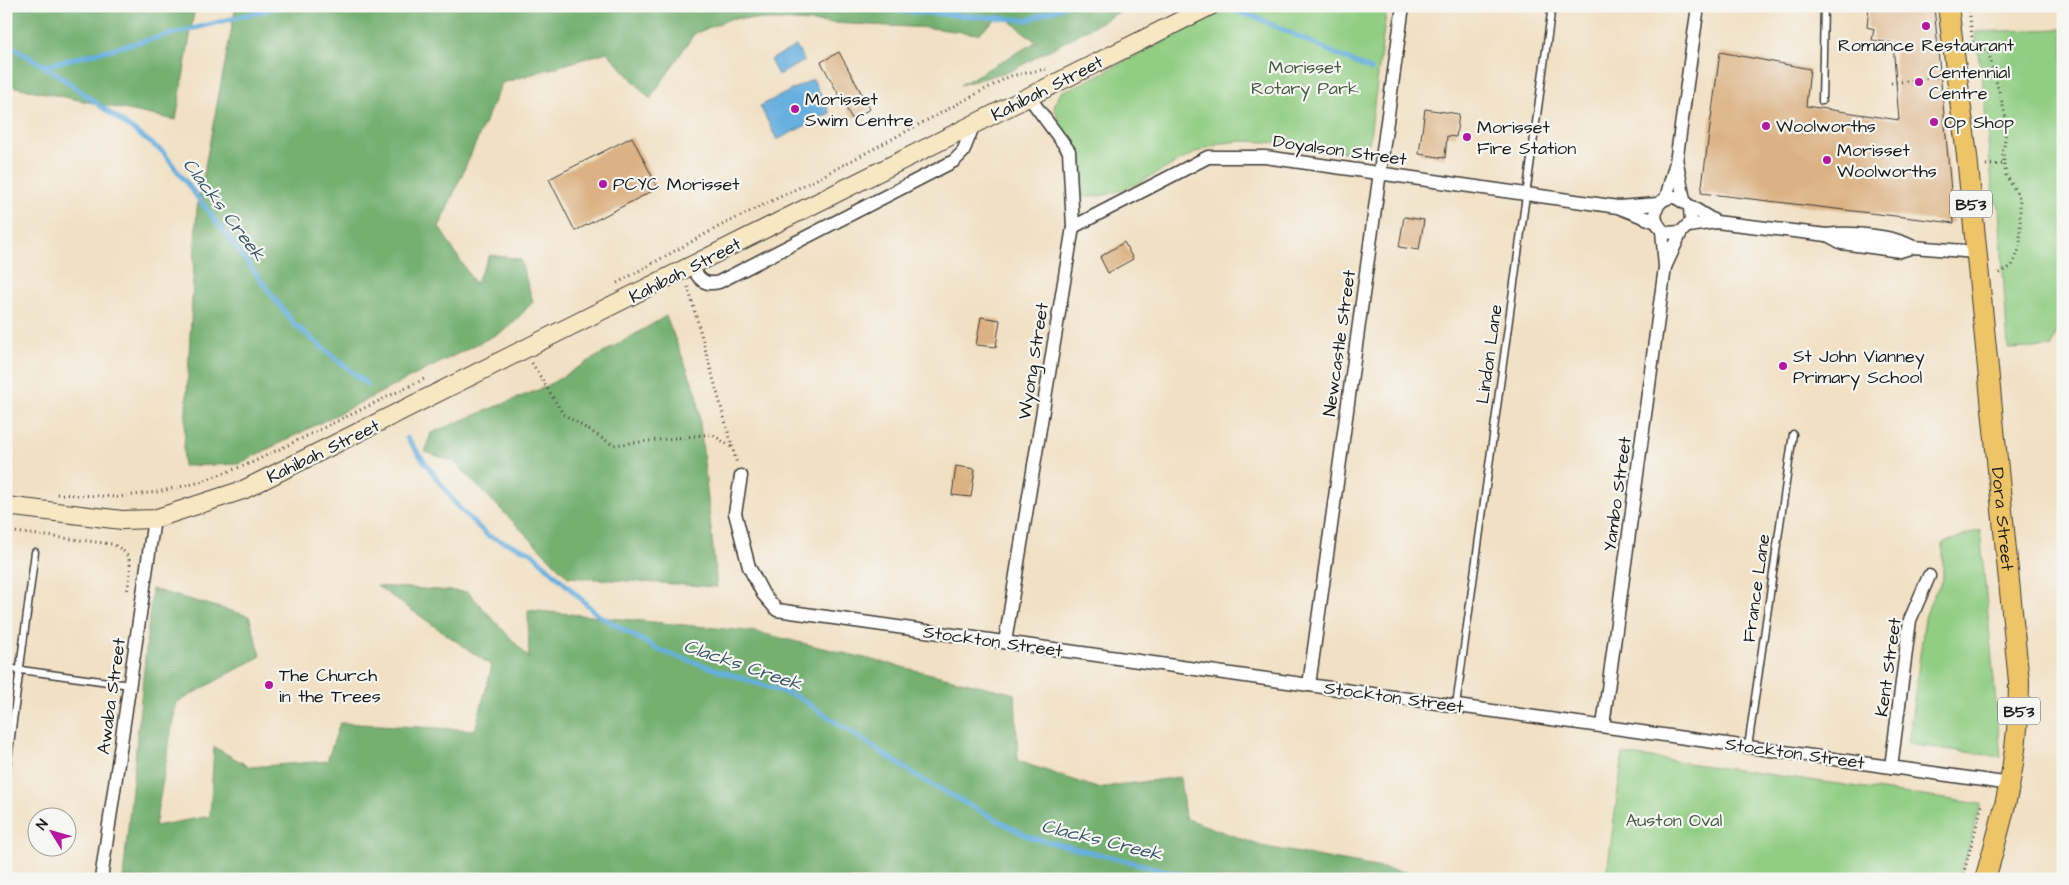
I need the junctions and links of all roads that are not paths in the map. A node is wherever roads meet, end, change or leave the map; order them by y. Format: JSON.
{"nodes":[{"id":1,"x":1210,"y":6,"type":"edge"},
{"id":2,"x":1403,"y":6,"type":"edge"},
{"id":3,"x":1552,"y":6,"type":"edge"},
{"id":4,"x":1698,"y":6,"type":"edge"},
{"id":5,"x":1824,"y":6,"type":"edge"},
{"id":6,"x":1948,"y":6,"type":"edge"},
{"id":7,"x":1960,"y":6,"type":"edge"},
{"id":8,"x":1029,"y":97,"type":"junction"},
{"id":9,"x":1822,"y":101,"type":"dead end"},
{"id":10,"x":972,"y":126,"type":"junction"},
{"id":11,"x":1967,"y":156,"type":"junction"},
{"id":12,"x":1676,"y":162,"type":"junction"},
{"id":13,"x":1380,"y":174,"type":"junction"},
{"id":14,"x":1527,"y":194,"type":"junction"},
{"id":15,"x":1662,"y":201,"type":"junction"},
{"id":16,"x":1687,"y":204,"type":"junction"},
{"id":17,"x":1618,"y":207,"type":"junction"},
{"id":18,"x":1716,"y":222,"type":"junction"},
{"id":19,"x":1659,"y":226,"type":"junction"},
{"id":20,"x":1073,"y":227,"type":"junction"},
{"id":21,"x":1684,"y":229,"type":"junction"},
{"id":22,"x":1976,"y":252,"type":"junction"},
{"id":23,"x":1665,"y":267,"type":"junction"},
{"id":24,"x":688,"y":269,"type":"junction"},
{"id":25,"x":1793,"y":434,"type":"dead end"},
{"id":26,"x":740,"y":476,"type":"road end"},
{"id":27,"x":6,"y":506,"type":"edge"},
{"id":28,"x":154,"y":519,"type":"junction"},
{"id":29,"x":35,"y":552,"type":"dead end"},
{"id":30,"x":1930,"y":576,"type":"dead end"},
{"id":31,"x":1004,"y":642,"type":"junction"},
{"id":32,"x":6,"y":668,"type":"edge"},
{"id":33,"x":19,"y":670,"type":"junction"},
{"id":34,"x":130,"y":685,"type":"junction"},
{"id":35,"x":1309,"y":685,"type":"junction"},
{"id":36,"x":1456,"y":706,"type":"junction"},
{"id":37,"x":1603,"y":726,"type":"junction"},
{"id":38,"x":1748,"y":747,"type":"junction"},
{"id":39,"x":1891,"y":767,"type":"junction"},
{"id":40,"x":6,"y":775,"type":"edge"},
{"id":41,"x":2011,"y":784,"type":"junction"},
{"id":42,"x":102,"y":879,"type":"edge"},
{"id":43,"x":1986,"y":879,"type":"edge"}],
"edges":[{"from":1,"to":8,"type":"street","name":"Kahibah Street"},
{"from":2,"to":13,"type":"street","name":"Newcastle Street"},
{"from":3,"to":14,"type":"lane","name":"Lindon Lane"},
{"from":4,"to":12,"type":"street"},
{"from":5,"to":9,"type":"lane"},
{"from":6,"to":11,"type":"main road","name":"Dora Street","number":"B53"},
{"from":7,"to":11,"type":"main road","name":"Dora Street","number":"B53"},
{"from":8,"to":10,"type":"street","name":"Kahibah Street"},
{"from":8,"to":20,"type":"street","name":"Wyong Street"},
{"from":10,"to":24,"type":"street","name":"Kahibah Street"},
{"from":10,"to":24,"type":"street"},
{"from":11,"to":22,"type":"main road","name":"Dora Street","number":"B53"},
{"from":12,"to":15,"type":"street"},
{"from":12,"to":16,"type":"street"},
{"from":13,"to":14,"type":"street","name":"Doyalson Street"},
{"from":13,"to":20,"type":"street","name":"Doyalson Street"},
{"from":13,"to":35,"type":"street","name":"Newcastle Street"},
{"from":14,"to":17,"type":"street","name":"Doyalson Street"},
{"from":14,"to":36,"type":"lane","name":"Lindon Lane"},
{"from":15,"to":16,"type":"street","name":"Doyalson Street"},
{"from":15,"to":17,"type":"street","name":"Doyalson Street"},
{"from":15,"to":19,"type":"street"},
{"from":16,"to":18,"type":"street","name":"Doyalson Street"},
{"from":16,"to":21,"type":"street"},
{"from":17,"to":19,"type":"street","name":"Doyalson Street"},
{"from":18,"to":21,"type":"street","name":"Doyalson Street"},
{"from":18,"to":22,"type":"street","name":"Doyalson Street"},
{"from":19,"to":21,"type":"street","name":"Doyalson Street"},
{"from":19,"to":23,"type":"street","name":"Yambo Street"},
{"from":20,"to":31,"type":"street","name":"Wyong Street"},
{"from":21,"to":23,"type":"street","name":"Yambo Street"},
{"from":22,"to":41,"type":"main road","name":"Dora Street","number":"B53"},
{"from":23,"to":37,"type":"street","name":"Yambo Street"},
{"from":24,"to":28,"type":"street","name":"Kahibah Street"},
{"from":25,"to":38,"type":"lane","name":"France Lane"},
{"from":26,"to":31,"type":"street","name":"Stockton Street"},
{"from":27,"to":28,"type":"street"},
{"from":28,"to":34,"type":"street","name":"Awaba Street"},
{"from":29,"to":33,"type":"lane"},
{"from":30,"to":39,"type":"street","name":"Kent Street"},
{"from":31,"to":35,"type":"street","name":"Stockton Street"},
{"from":32,"to":33,"type":"lane"},
{"from":33,"to":34,"type":"lane"},
{"from":33,"to":40,"type":"lane"},
{"from":34,"to":42,"type":"street","name":"Awaba Street"},
{"from":35,"to":36,"type":"street","name":"Stockton Street"},
{"from":36,"to":37,"type":"street","name":"Stockton Street"},
{"from":37,"to":38,"type":"street","name":"Stockton Street"},
{"from":38,"to":39,"type":"street","name":"Stockton Street"},
{"from":39,"to":41,"type":"street","name":"Stockton Street"},
{"from":41,"to":43,"type":"main road","name":"Dora Street","number":"B53"}]}
